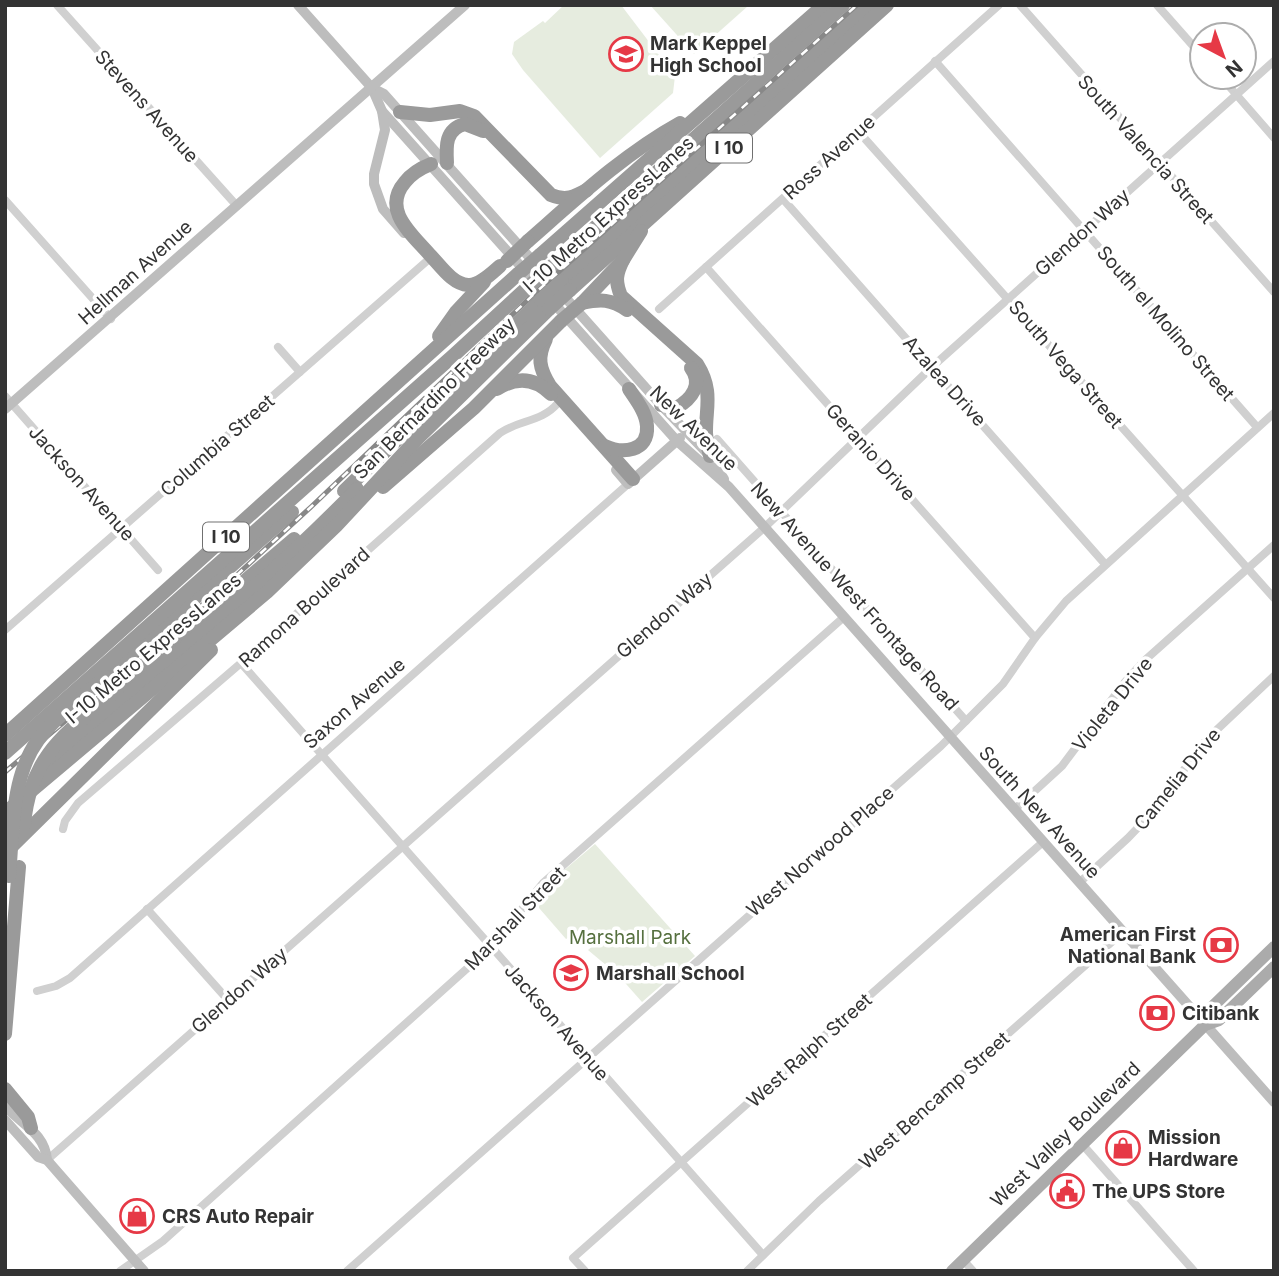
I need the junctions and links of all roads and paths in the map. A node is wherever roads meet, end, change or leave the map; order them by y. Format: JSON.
{"nodes":[{"id":1,"x":57,"y":5,"type":"edge"},
{"id":2,"x":298,"y":5,"type":"edge"},
{"id":3,"x":465,"y":5,"type":"edge"},
{"id":4,"x":824,"y":5,"type":"edge"},
{"id":5,"x":843,"y":5,"type":"edge"},
{"id":6,"x":869,"y":5,"type":"edge"},
{"id":7,"x":887,"y":5,"type":"edge"},
{"id":8,"x":999,"y":5,"type":"edge"},
{"id":9,"x":1020,"y":5,"type":"edge"},
{"id":10,"x":1157,"y":5,"type":"edge"},
{"id":11,"x":1188,"y":40,"type":"edge"},
{"id":12,"x":935,"y":61,"type":"junction"},
{"id":13,"x":1274,"y":61,"type":"edge"},
{"id":14,"x":372,"y":88,"type":"junction"},
{"id":15,"x":1233,"y":91,"type":"edge"},
{"id":16,"x":1236,"y":94,"type":"junction"},
{"id":17,"x":706,"y":109,"type":"junction"},
{"id":18,"x":383,"y":110,"type":"junction"},
{"id":19,"x":400,"y":112,"type":"junction"},
{"id":20,"x":859,"y":131,"type":"junction"},
{"id":21,"x":1274,"y":138,"type":"edge"},
{"id":22,"x":447,"y":163,"type":"junction"},
{"id":23,"x":1159,"y":163,"type":"junction"},
{"id":24,"x":431,"y":164,"type":"junction"},
{"id":25,"x":587,"y":190,"type":"junction"},
{"id":26,"x":783,"y":199,"type":"junction"},
{"id":27,"x":5,"y":200,"type":"edge"},
{"id":28,"x":237,"y":206,"type":"junction"},
{"id":29,"x":646,"y":222,"type":"junction"},
{"id":30,"x":1084,"y":230,"type":"junction"},
{"id":31,"x":528,"y":241,"type":"junction"},
{"id":32,"x":428,"y":260,"type":"junction"},
{"id":33,"x":623,"y":260,"type":"junction"},
{"id":34,"x":503,"y":263,"type":"junction"},
{"id":35,"x":706,"y":267,"type":"junction"},
{"id":36,"x":566,"y":285,"type":"junction"},
{"id":37,"x":1274,"y":292,"type":"edge"},
{"id":38,"x":1009,"y":299,"type":"junction"},
{"id":39,"x":582,"y":303,"type":"junction"},
{"id":40,"x":545,"y":305,"type":"junction"},
{"id":41,"x":659,"y":309,"type":"dead end"},
{"id":42,"x":456,"y":312,"type":"junction"},
{"id":43,"x":111,"y":318,"type":"junction"},
{"id":44,"x":550,"y":332,"type":"junction"},
{"id":45,"x":278,"y":347,"type":"dead end"},
{"id":46,"x":429,"y":352,"type":"junction"},
{"id":47,"x":454,"y":355,"type":"junction"},
{"id":48,"x":932,"y":367,"type":"junction"},
{"id":49,"x":300,"y":372,"type":"junction"},
{"id":50,"x":629,"y":389,"type":"junction"},
{"id":51,"x":448,"y":390,"type":"junction"},
{"id":52,"x":484,"y":397,"type":"junction"},
{"id":53,"x":7,"y":403,"type":"edge"},
{"id":54,"x":558,"y":403,"type":"junction"},
{"id":55,"x":661,"y":405,"type":"junction"},
{"id":56,"x":1274,"y":413,"type":"edge"},
{"id":57,"x":1257,"y":427,"type":"junction"},
{"id":58,"x":687,"y":431,"type":"junction"},
{"id":59,"x":859,"y":438,"type":"junction"},
{"id":60,"x":717,"y":439,"type":"dead end"},
{"id":61,"x":677,"y":441,"type":"junction"},
{"id":62,"x":605,"y":446,"type":"junction"},
{"id":63,"x":710,"y":456,"type":"junction"},
{"id":64,"x":631,"y":482,"type":"junction"},
{"id":65,"x":729,"y":487,"type":"junction"},
{"id":66,"x":1182,"y":495,"type":"junction"},
{"id":67,"x":779,"y":512,"type":"junction"},
{"id":68,"x":336,"y":526,"type":"junction"},
{"id":69,"x":765,"y":527,"type":"junction"},
{"id":70,"x":122,"y":528,"type":"junction"},
{"id":71,"x":1274,"y":545,"type":"edge"},
{"id":72,"x":1105,"y":564,"type":"junction"},
{"id":73,"x":1248,"y":568,"type":"junction"},
{"id":74,"x":158,"y":569,"type":"dead end"},
{"id":75,"x":267,"y":592,"type":"junction"},
{"id":76,"x":1274,"y":598,"type":"edge"},
{"id":77,"x":844,"y":617,"type":"junction"},
{"id":78,"x":5,"y":630,"type":"edge"},
{"id":79,"x":1035,"y":638,"type":"junction"},
{"id":80,"x":241,"y":663,"type":"junction"},
{"id":81,"x":1274,"y":676,"type":"edge"},
{"id":82,"x":21,"y":720,"type":"junction"},
{"id":83,"x":966,"y":721,"type":"junction"},
{"id":84,"x":5,"y":727,"type":"edge"},
{"id":85,"x":5,"y":735,"type":"edge"},
{"id":86,"x":949,"y":736,"type":"junction"},
{"id":87,"x":5,"y":753,"type":"edge"},
{"id":88,"x":322,"y":755,"type":"junction"},
{"id":89,"x":5,"y":796,"type":"edge"},
{"id":90,"x":1015,"y":809,"type":"junction"},
{"id":91,"x":5,"y":813,"type":"edge"},
{"id":92,"x":63,"y":829,"type":"dead end"},
{"id":93,"x":1044,"y":842,"type":"junction"},
{"id":94,"x":402,"y":846,"type":"junction"},
{"id":95,"x":5,"y":853,"type":"edge"},
{"id":96,"x":14,"y":872,"type":"junction"},
{"id":97,"x":1080,"y":882,"type":"junction"},
{"id":98,"x":147,"y":909,"type":"junction"},
{"id":99,"x":5,"y":914,"type":"edge"},
{"id":100,"x":1123,"y":932,"type":"junction"},
{"id":101,"x":491,"y":947,"type":"junction"},
{"id":102,"x":1274,"y":947,"type":"edge"},
{"id":103,"x":1274,"y":967,"type":"edge"},
{"id":104,"x":37,"y":991,"type":"dead end"},
{"id":105,"x":228,"y":1000,"type":"junction"},
{"id":106,"x":6,"y":1020,"type":"edge"},
{"id":107,"x":1205,"y":1025,"type":"junction"},
{"id":108,"x":5,"y":1034,"type":"edge"},
{"id":109,"x":587,"y":1057,"type":"junction"},
{"id":110,"x":5,"y":1089,"type":"edge"},
{"id":111,"x":1274,"y":1102,"type":"edge"},
{"id":112,"x":5,"y":1106,"type":"edge"},
{"id":113,"x":5,"y":1120,"type":"edge"},
{"id":114,"x":31,"y":1128,"type":"junction"},
{"id":115,"x":1082,"y":1144,"type":"junction"},
{"id":116,"x":47,"y":1160,"type":"junction"},
{"id":117,"x":681,"y":1164,"type":"junction"},
{"id":118,"x":763,"y":1255,"type":"junction"},
{"id":119,"x":135,"y":1260,"type":"junction"},
{"id":120,"x":963,"y":1260,"type":"junction"},
{"id":121,"x":120,"y":1271,"type":"edge"},
{"id":122,"x":144,"y":1271,"type":"edge"},
{"id":123,"x":346,"y":1271,"type":"edge"},
{"id":124,"x":585,"y":1271,"type":"edge"},
{"id":125,"x":747,"y":1271,"type":"edge"},
{"id":126,"x":953,"y":1271,"type":"edge"},
{"id":127,"x":973,"y":1271,"type":"edge"},
{"id":128,"x":1194,"y":1271,"type":"edge"}],
"edges":[{"from":1,"to":28,"type":"street","name":"Stevens Avenue"},
{"from":2,"to":14,"type":"main road","name":"New Avenue"},
{"from":3,"to":14,"type":"main road","name":"Hellman Avenue"},
{"from":4,"to":17,"type":"highway","name":"San Bernardino Freeway","number":"I 10"},
{"from":5,"to":47,"type":"highway","name":"I-10 Metro ExpressLanes","bridge":true},
{"from":6,"to":36,"type":"highway","name":"I-10 Metro ExpressLanes"},
{"from":7,"to":29,"type":"highway","name":"San Bernardino Freeway","number":"I 10"},
{"from":8,"to":12,"type":"street","name":"Ross Avenue"},
{"from":9,"to":23,"type":"street","name":"South Valencia Street"},
{"from":10,"to":11,"type":"street"},
{"from":12,"to":20,"type":"street","name":"Ross Avenue"},
{"from":12,"to":30,"type":"street","name":"South el Molino Street"},
{"from":13,"to":16,"type":"street","name":"Glendon Way"},
{"from":14,"to":18,"type":"main road","name":"New Avenue"},
{"from":14,"to":19,"type":"main road","name":"New Avenue"},
{"from":14,"to":28,"type":"main road","name":"Hellman Avenue"},
{"from":15,"to":16,"type":"street"},
{"from":16,"to":21,"type":"street"},
{"from":16,"to":23,"type":"street","name":"Glendon Way"},
{"from":17,"to":25,"type":"highway"},
{"from":17,"to":46,"type":"highway","name":"San Bernardino Freeway","number":"I 10","bridge":true},
{"from":18,"to":24,"type":"main road","name":"New Avenue"},
{"from":18,"to":32,"type":"main road"},
{"from":19,"to":22,"type":"main road","name":"New Avenue"},
{"from":19,"to":25,"type":"highway"},
{"from":20,"to":26,"type":"street","name":"Ross Avenue"},
{"from":20,"to":38,"type":"street","name":"South Vega Street"},
{"from":22,"to":31,"type":"highway"},
{"from":22,"to":55,"type":"main road","name":"New Avenue"},
{"from":23,"to":30,"type":"street","name":"Glendon Way"},
{"from":23,"to":37,"type":"street","name":"South Valencia Street"},
{"from":24,"to":34,"type":"highway"},
{"from":24,"to":50,"type":"main road","name":"New Avenue"},
{"from":25,"to":31,"type":"highway"},
{"from":26,"to":35,"type":"street","name":"Ross Avenue"},
{"from":26,"to":48,"type":"street","name":"Azalea Drive"},
{"from":27,"to":43,"type":"street"},
{"from":28,"to":43,"type":"main road","name":"Hellman Avenue"},
{"from":29,"to":33,"type":"highway"},
{"from":29,"to":36,"type":"highway","name":"San Bernardino Freeway","number":"I 10"},
{"from":30,"to":38,"type":"street","name":"Glendon Way"},
{"from":30,"to":57,"type":"street","name":"South el Molino Street"},
{"from":31,"to":34,"type":"highway","bridge":true},
{"from":32,"to":42,"type":"highway"},
{"from":32,"to":49,"type":"street","name":"Columbia Street"},
{"from":33,"to":39,"type":"highway"},
{"from":33,"to":63,"type":"highway"},
{"from":34,"to":42,"type":"highway"},
{"from":35,"to":41,"type":"street","name":"Ross Avenue"},
{"from":35,"to":59,"type":"street","name":"Geranio Drive"},
{"from":36,"to":40,"type":"highway","name":"San Bernardino Freeway","number":"I 10","bridge":true},
{"from":38,"to":48,"type":"street","name":"Glendon Way"},
{"from":38,"to":66,"type":"street","name":"South Vega Street"},
{"from":39,"to":44,"type":"highway","bridge":true},
{"from":39,"to":55,"type":"highway"},
{"from":40,"to":51,"type":"highway","name":"I-10 Metro ExpressLanes"},
{"from":40,"to":68,"type":"highway","name":"San Bernardino Freeway","number":"I 10"},
{"from":42,"to":46,"type":"highway"},
{"from":43,"to":53,"type":"main road","name":"Hellman Avenue"},
{"from":44,"to":52,"type":"highway"},
{"from":44,"to":62,"type":"highway"},
{"from":45,"to":49,"type":"street"},
{"from":46,"to":82,"type":"highway","name":"San Bernardino Freeway","number":"I 10"},
{"from":47,"to":87,"type":"highway","name":"I-10 Metro ExpressLanes"},
{"from":47,"to":96,"type":"highway","bridge":true},
{"from":48,"to":59,"type":"street","name":"Glendon Way"},
{"from":48,"to":72,"type":"street","name":"Azalea Drive"},
{"from":49,"to":70,"type":"street","name":"Columbia Street"},
{"from":50,"to":61,"type":"main road","name":"New Avenue"},
{"from":50,"to":62,"type":"highway"},
{"from":51,"to":89,"type":"highway","name":"I-10 Metro ExpressLanes"},
{"from":51,"to":96,"type":"highway","bridge":true},
{"from":52,"to":54,"type":"highway"},
{"from":52,"to":68,"type":"highway"},
{"from":53,"to":70,"type":"street","name":"Jackson Avenue"},
{"from":54,"to":64,"type":"main road"},
{"from":54,"to":80,"type":"street","name":"Ramona Boulevard"},
{"from":55,"to":58,"type":"main road","name":"New Avenue"},
{"from":56,"to":57,"type":"street","name":"West Norwood Place"},
{"from":57,"to":66,"type":"street","name":"West Norwood Place"},
{"from":58,"to":61,"type":"main road","name":"Saxon Avenue"},
{"from":58,"to":63,"type":"main road","name":"New Avenue"},
{"from":59,"to":67,"type":"street","name":"Glendon Way"},
{"from":59,"to":79,"type":"street","name":"Geranio Drive"},
{"from":60,"to":67,"type":"street","name":"New Avenue West Frontage Road"},
{"from":61,"to":64,"type":"main road","name":"Saxon Avenue"},
{"from":61,"to":65,"type":"main road","name":"New Avenue"},
{"from":62,"to":64,"type":"highway"},
{"from":63,"to":65,"type":"main road","name":"New Avenue"},
{"from":64,"to":88,"type":"street","name":"Saxon Avenue"},
{"from":65,"to":69,"type":"main road"},
{"from":66,"to":72,"type":"street","name":"West Norwood Place"},
{"from":66,"to":73,"type":"street","name":"South Vega Street"},
{"from":67,"to":69,"type":"street","name":"Glendon Way"},
{"from":67,"to":83,"type":"street","name":"New Avenue West Frontage Road"},
{"from":68,"to":75,"type":"highway","name":"San Bernardino Freeway","number":"I 10"},
{"from":69,"to":77,"type":"main road","name":"South New Avenue"},
{"from":69,"to":94,"type":"street","name":"Glendon Way"},
{"from":70,"to":74,"type":"street","name":"Jackson Avenue"},
{"from":70,"to":78,"type":"street","name":"Columbia Street"},
{"from":71,"to":73,"type":"street","name":"Violeta Drive"},
{"from":72,"to":79,"type":"street","name":"West Norwood Place"},
{"from":73,"to":76,"type":"street","name":"South Vega Street"},
{"from":73,"to":90,"type":"street","name":"Violeta Drive"},
{"from":75,"to":91,"type":"highway","name":"San Bernardino Freeway","number":"I 10"},
{"from":75,"to":95,"type":"highway"},
{"from":77,"to":86,"type":"main road","name":"South New Avenue"},
{"from":77,"to":101,"type":"street","name":"Marshall Street"},
{"from":79,"to":83,"type":"street","name":"West Norwood Place"},
{"from":80,"to":88,"type":"street","name":"Jackson Avenue"},
{"from":80,"to":92,"type":"street","name":"Ramona Boulevard"},
{"from":81,"to":97,"type":"street","name":"Camelia Drive"},
{"from":82,"to":84,"type":"highway"},
{"from":82,"to":85,"type":"highway","name":"San Bernardino Freeway","number":"I 10"},
{"from":83,"to":86,"type":"street","name":"West Norwood Place"},
{"from":86,"to":90,"type":"main road","name":"South New Avenue"},
{"from":86,"to":109,"type":"street","name":"West Norwood Place"},
{"from":88,"to":94,"type":"street","name":"Jackson Avenue"},
{"from":88,"to":98,"type":"street","name":"Saxon Avenue"},
{"from":90,"to":93,"type":"main road","name":"South New Avenue"},
{"from":93,"to":97,"type":"main road","name":"South New Avenue"},
{"from":93,"to":117,"type":"street","name":"West Ralph Street"},
{"from":94,"to":101,"type":"street","name":"Jackson Avenue"},
{"from":94,"to":105,"type":"street","name":"Glendon Way"},
{"from":96,"to":99,"type":"highway"},
{"from":96,"to":106,"type":"highway"},
{"from":97,"to":100,"type":"main road","name":"South New Avenue"},
{"from":98,"to":104,"type":"street","name":"Saxon Avenue"},
{"from":98,"to":105,"type":"street"},
{"from":100,"to":107,"type":"main road","name":"South New Avenue"},
{"from":100,"to":118,"type":"street","name":"West Bencamp Street"},
{"from":101,"to":109,"type":"street","name":"Jackson Avenue"},
{"from":101,"to":119,"type":"street","name":"Marshall Street"},
{"from":102,"to":107,"type":"main road"},
{"from":103,"to":107,"type":"main road"},
{"from":105,"to":116,"type":"street","name":"Glendon Way"},
{"from":106,"to":108,"type":"highway"},
{"from":107,"to":111,"type":"main road","name":"South New Avenue"},
{"from":107,"to":115,"type":"main road","name":"West Valley Boulevard"},
{"from":109,"to":117,"type":"street","name":"Jackson Avenue"},
{"from":109,"to":123,"type":"street","name":"West Norwood Place"},
{"from":110,"to":114,"type":"highway"},
{"from":112,"to":114,"type":"main road"},
{"from":113,"to":116,"type":"main road"},
{"from":114,"to":116,"type":"main road"},
{"from":115,"to":120,"type":"main road","name":"West Valley Boulevard"},
{"from":115,"to":128,"type":"street"},
{"from":116,"to":119,"type":"main road"},
{"from":117,"to":118,"type":"street","name":"Jackson Avenue"},
{"from":117,"to":124,"type":"street","name":"West Ralph Street"},
{"from":118,"to":125,"type":"street","name":"West Bencamp Street"},
{"from":119,"to":121,"type":"street","name":"Marshall Street"},
{"from":119,"to":122,"type":"main road"},
{"from":120,"to":126,"type":"main road","name":"West Valley Boulevard"},
{"from":120,"to":127,"type":"street"}]}
